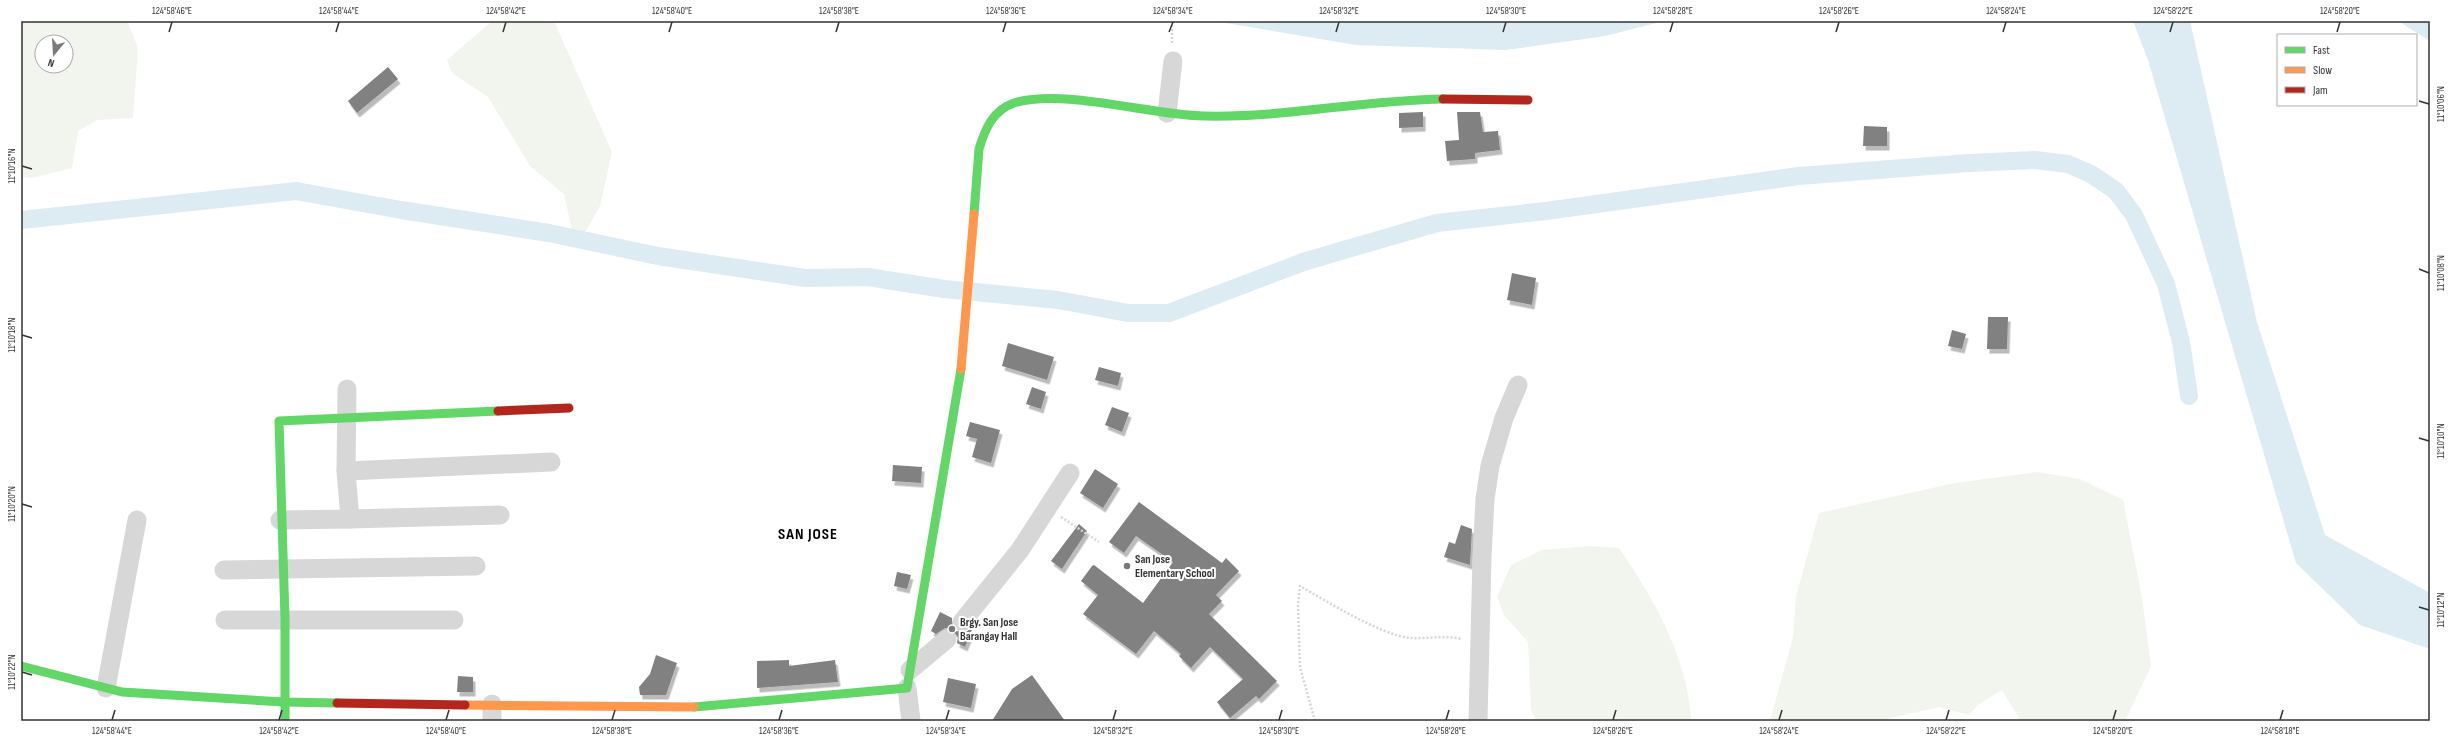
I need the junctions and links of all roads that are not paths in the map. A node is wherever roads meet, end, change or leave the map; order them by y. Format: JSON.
{"nodes":[{"id":1,"x":1173,"y":61,"type":"road end"},
{"id":2,"x":1528,"y":100,"type":"dead end"},
{"id":3,"x":1167,"y":113,"type":"junction"},
{"id":4,"x":1518,"y":385,"type":"dead end"},
{"id":5,"x":347,"y":389,"type":"dead end"},
{"id":6,"x":569,"y":408,"type":"dead end"},
{"id":7,"x":346,"y":416,"type":"junction"},
{"id":8,"x":550,"y":462,"type":"dead end"},
{"id":9,"x":346,"y":470,"type":"junction"},
{"id":10,"x":1070,"y":473,"type":"dead end"},
{"id":11,"x":500,"y":515,"type":"dead end"},
{"id":12,"x":350,"y":519,"type":"junction"},
{"id":13,"x":137,"y":520,"type":"dead end"},
{"id":14,"x":280,"y":520,"type":"junction"},
{"id":15,"x":476,"y":566,"type":"dead end"},
{"id":16,"x":224,"y":570,"type":"dead end"},
{"id":17,"x":282,"y":570,"type":"junction"},
{"id":18,"x":285,"y":619,"type":"junction"},
{"id":19,"x":225,"y":620,"type":"dead end"},
{"id":20,"x":454,"y":620,"type":"dead end"},
{"id":21,"x":962,"y":622,"type":"dead end"},
{"id":22,"x":947,"y":639,"type":"dead end"},
{"id":23,"x":21,"y":666,"type":"edge"},
{"id":24,"x":909,"y":679,"type":"junction"},
{"id":25,"x":106,"y":688,"type":"junction"},
{"id":26,"x":284,"y":702,"type":"junction"},
{"id":27,"x":492,"y":713,"type":"edge"},
{"id":28,"x":285,"y":721,"type":"edge"},
{"id":29,"x":911,"y":721,"type":"edge"},
{"id":30,"x":1478,"y":721,"type":"edge"}],
"edges":[{"from":1,"to":3,"type":"street"},
{"from":2,"to":3,"type":"street"},
{"from":3,"to":24,"type":"street"},
{"from":4,"to":30,"type":"street"},
{"from":5,"to":7,"type":"street"},
{"from":6,"to":7,"type":"street"},
{"from":7,"to":9,"type":"street"},
{"from":7,"to":14,"type":"street"},
{"from":8,"to":9,"type":"street"},
{"from":9,"to":12,"type":"street"},
{"from":10,"to":21,"type":"street"},
{"from":11,"to":12,"type":"street"},
{"from":12,"to":14,"type":"street"},
{"from":13,"to":25,"type":"street"},
{"from":14,"to":17,"type":"street"},
{"from":15,"to":17,"type":"street"},
{"from":16,"to":17,"type":"street"},
{"from":17,"to":18,"type":"street"},
{"from":18,"to":19,"type":"street"},
{"from":18,"to":20,"type":"street"},
{"from":18,"to":26,"type":"street"},
{"from":22,"to":24,"type":"street"},
{"from":23,"to":25,"type":"street"},
{"from":24,"to":27,"type":"street"},
{"from":24,"to":29,"type":"street"},
{"from":25,"to":26,"type":"street"},
{"from":26,"to":27,"type":"street"},
{"from":26,"to":28,"type":"street"}]}
